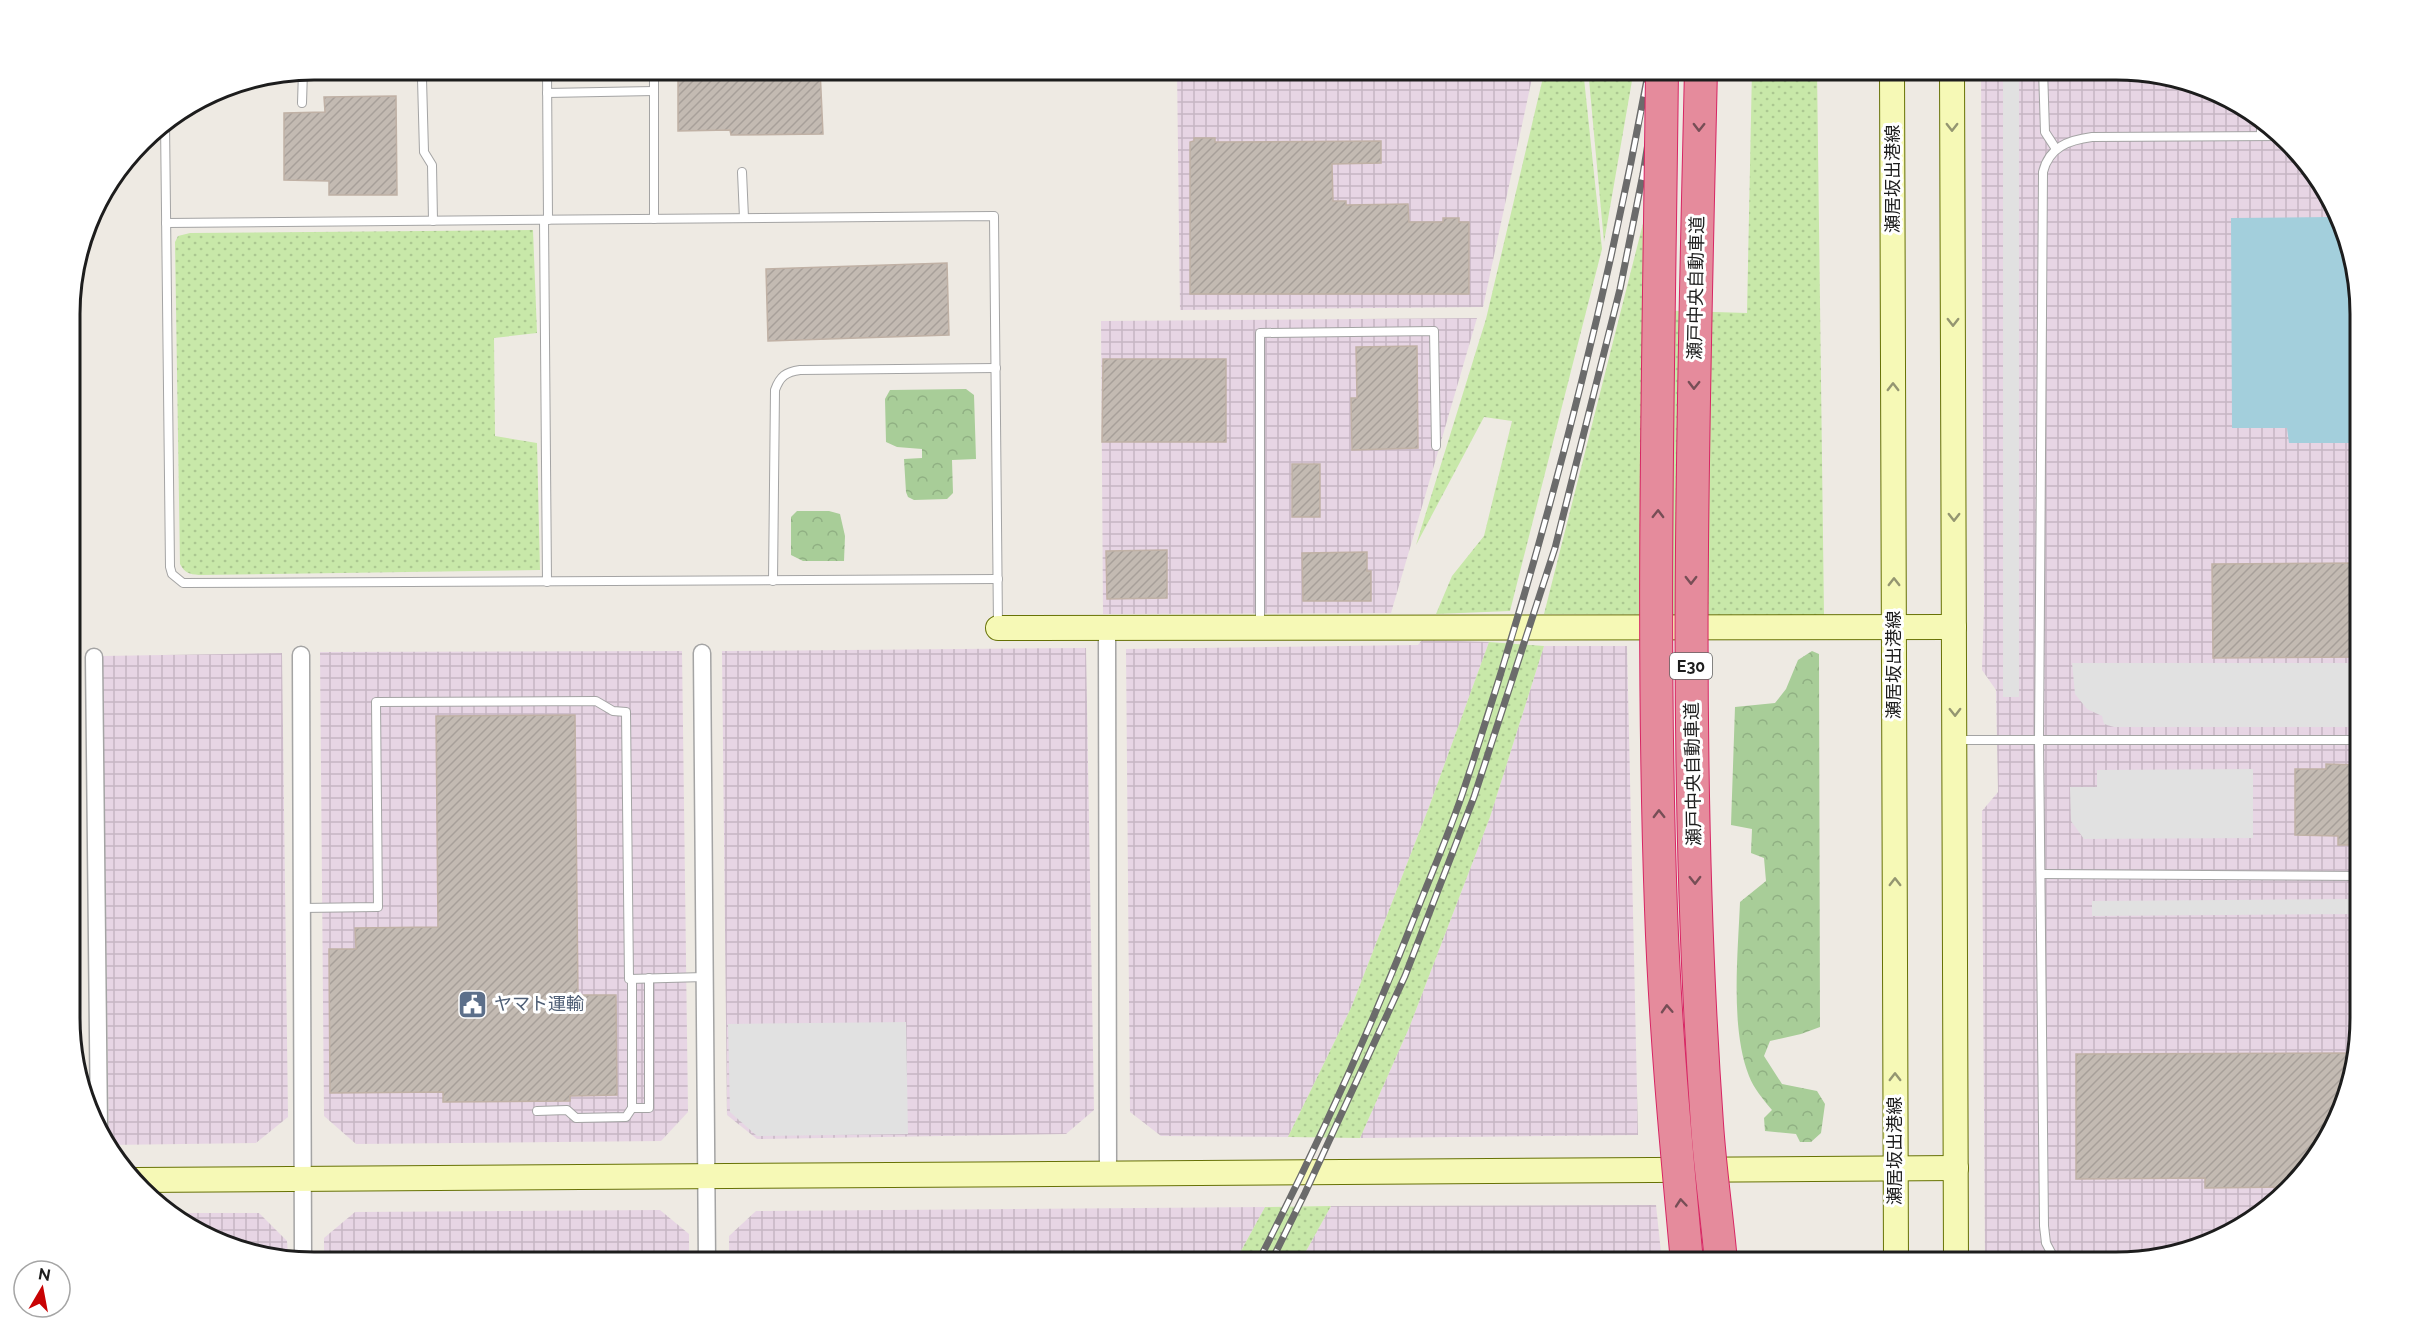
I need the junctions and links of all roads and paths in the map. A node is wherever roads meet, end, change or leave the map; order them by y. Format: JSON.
{"nodes":[{"id":1,"x":303,"y":80,"type":"edge"},
{"id":2,"x":422,"y":80,"type":"edge"},
{"id":3,"x":547,"y":80,"type":"edge"},
{"id":4,"x":654,"y":80,"type":"edge"},
{"id":5,"x":1662,"y":80,"type":"edge"},
{"id":6,"x":1701,"y":80,"type":"edge"},
{"id":7,"x":1893,"y":80,"type":"edge"},
{"id":8,"x":1952,"y":80,"type":"edge"},
{"id":9,"x":2043,"y":80,"type":"edge"},
{"id":10,"x":654,"y":91,"type":"junction"},
{"id":11,"x":547,"y":93,"type":"junction"},
{"id":12,"x":302,"y":103,"type":"dead end"},
{"id":13,"x":2261,"y":130,"type":"edge"},
{"id":14,"x":165,"y":133,"type":"edge"},
{"id":15,"x":2261,"y":136,"type":"junction"},
{"id":16,"x":2268,"y":136,"type":"edge"},
{"id":17,"x":2056,"y":149,"type":"junction"},
{"id":18,"x":742,"y":172,"type":"dead end"},
{"id":19,"x":744,"y":218,"type":"junction"},
{"id":20,"x":654,"y":219,"type":"junction"},
{"id":21,"x":546,"y":220,"type":"junction"},
{"id":22,"x":433,"y":221,"type":"junction"},
{"id":23,"x":166,"y":223,"type":"junction"},
{"id":24,"x":996,"y":368,"type":"junction"},
{"id":25,"x":1436,"y":446,"type":"dead end"},
{"id":26,"x":998,"y":579,"type":"junction"},
{"id":27,"x":773,"y":581,"type":"junction"},
{"id":28,"x":548,"y":582,"type":"junction"},
{"id":29,"x":1894,"y":627,"type":"junction"},
{"id":30,"x":1954,"y":627,"type":"junction"},
{"id":31,"x":998,"y":628,"type":"joint"},
{"id":32,"x":1107,"y":628,"type":"junction"},
{"id":33,"x":1260,"y":628,"type":"junction"},
{"id":34,"x":702,"y":653,"type":"dead end"},
{"id":35,"x":301,"y":655,"type":"dead end"},
{"id":36,"x":94,"y":657,"type":"dead end"},
{"id":37,"x":1956,"y":740,"type":"junction"},
{"id":38,"x":2039,"y":740,"type":"junction"},
{"id":39,"x":2350,"y":740,"type":"edge"},
{"id":40,"x":2041,"y":874,"type":"junction"},
{"id":41,"x":2350,"y":876,"type":"edge"},
{"id":42,"x":302,"y":908,"type":"junction"},
{"id":43,"x":705,"y":977,"type":"junction"},
{"id":44,"x":649,"y":978,"type":"junction"},
{"id":45,"x":632,"y":979,"type":"junction"},
{"id":46,"x":632,"y":1108,"type":"junction"},
{"id":47,"x":99,"y":1111,"type":"edge"},
{"id":48,"x":537,"y":1111,"type":"dead end"},
{"id":49,"x":1956,"y":1168,"type":"junction"},
{"id":50,"x":1895,"y":1169,"type":"junction"},
{"id":51,"x":1108,"y":1173,"type":"junction"},
{"id":52,"x":707,"y":1176,"type":"junction"},
{"id":53,"x":302,"y":1179,"type":"junction"},
{"id":54,"x":145,"y":1180,"type":"edge"},
{"id":55,"x":303,"y":1251,"type":"edge"},
{"id":56,"x":707,"y":1252,"type":"edge"},
{"id":57,"x":1686,"y":1252,"type":"edge"},
{"id":58,"x":1720,"y":1252,"type":"edge"},
{"id":59,"x":1896,"y":1252,"type":"edge"},
{"id":60,"x":1956,"y":1252,"type":"edge"},
{"id":61,"x":2049,"y":1252,"type":"edge"}],
"edges":[{"from":1,"to":12,"type":"lane"},
{"from":2,"to":22,"type":"lane"},
{"from":3,"to":11,"type":"lane"},
{"from":4,"to":10,"type":"lane"},
{"from":57,"to":5,"type":"highway","name":"瀬戸中央自動車道","number":"E30","one_way":true,"bridge":true},
{"from":6,"to":58,"type":"highway","name":"瀬戸中央自動車道","number":"E30","one_way":true,"bridge":true},
{"from":29,"to":7,"type":"street","name":"瀬居坂出港線","one_way":true},
{"from":8,"to":30,"type":"street","one_way":true},
{"from":9,"to":17,"type":"lane"},
{"from":10,"to":11,"type":"lane"},
{"from":10,"to":20,"type":"lane"},
{"from":11,"to":21,"type":"lane"},
{"from":13,"to":15,"type":"lane"},
{"from":14,"to":23,"type":"lane"},
{"from":15,"to":16,"type":"lane"},
{"from":15,"to":17,"type":"lane"},
{"from":17,"to":38,"type":"lane"},
{"from":18,"to":19,"type":"lane"},
{"from":19,"to":20,"type":"lane"},
{"from":19,"to":24,"type":"lane"},
{"from":20,"to":21,"type":"lane"},
{"from":21,"to":22,"type":"lane"},
{"from":21,"to":28,"type":"lane"},
{"from":22,"to":23,"type":"lane"},
{"from":23,"to":28,"type":"lane"},
{"from":24,"to":26,"type":"lane"},
{"from":24,"to":27,"type":"lane"},
{"from":25,"to":33,"type":"lane"},
{"from":26,"to":27,"type":"lane"},
{"from":26,"to":31,"type":"lane"},
{"from":27,"to":28,"type":"lane"},
{"from":29,"to":30,"type":"street"},
{"from":29,"to":33,"type":"street"},
{"from":50,"to":29,"type":"street","name":"瀬居坂出港線","one_way":true},
{"from":30,"to":37,"type":"street","one_way":true},
{"from":31,"to":32,"type":"street"},
{"from":32,"to":33,"type":"street"},
{"from":32,"to":51,"type":"street"},
{"from":34,"to":43,"type":"street"},
{"from":35,"to":42,"type":"street"},
{"from":36,"to":47,"type":"street"},
{"from":37,"to":38,"type":"lane"},
{"from":37,"to":49,"type":"street"},
{"from":38,"to":39,"type":"lane"},
{"from":38,"to":40,"type":"lane"},
{"from":40,"to":41,"type":"lane"},
{"from":40,"to":61,"type":"lane"},
{"from":42,"to":45,"type":"lane"},
{"from":42,"to":53,"type":"street"},
{"from":43,"to":44,"type":"lane"},
{"from":43,"to":52,"type":"street"},
{"from":44,"to":45,"type":"lane"},
{"from":44,"to":46,"type":"lane"},
{"from":45,"to":46,"type":"lane"},
{"from":46,"to":48,"type":"lane"},
{"from":49,"to":50,"type":"street"},
{"from":49,"to":60,"type":"street"},
{"from":50,"to":51,"type":"street"},
{"from":50,"to":59,"type":"street","name":"瀬居坂出港線"},
{"from":51,"to":52,"type":"street"},
{"from":52,"to":53,"type":"street"},
{"from":52,"to":56,"type":"street"},
{"from":53,"to":54,"type":"street"},
{"from":53,"to":55,"type":"street"}]}
